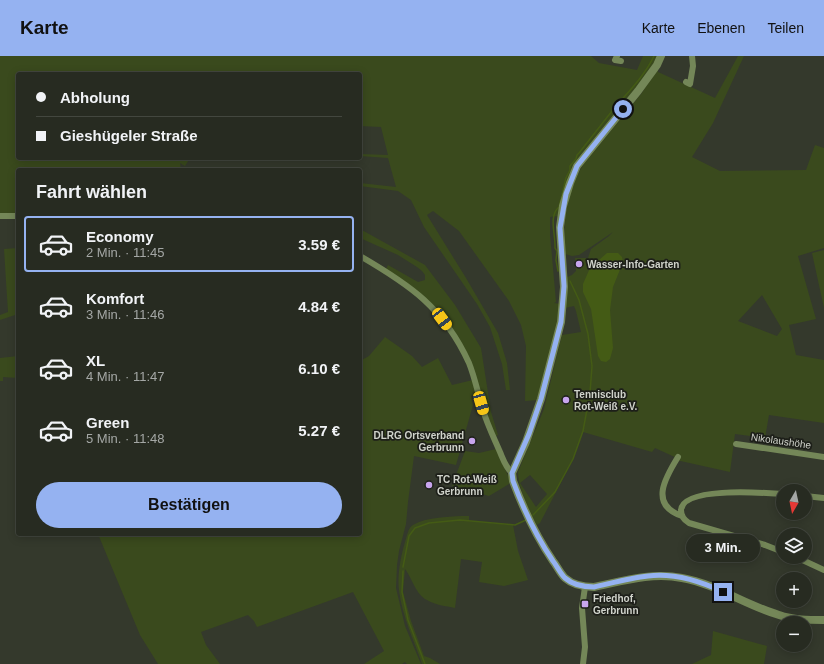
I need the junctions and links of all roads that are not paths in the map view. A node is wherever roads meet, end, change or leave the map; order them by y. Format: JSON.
{"nodes":[{"id":1,"x":660,"y":56,"type":"edge"},
{"id":2,"x":692,"y":56,"type":"edge"},
{"id":3,"x":690,"y":84,"type":"dead end"},
{"id":4,"x":0,"y":216,"type":"edge"},
{"id":5,"x":16,"y":216,"type":"edge"},
{"id":6,"x":362,"y":257,"type":"edge"},
{"id":7,"x":736,"y":444,"type":"dead end"},
{"id":8,"x":678,"y":457,"type":"dead end"},
{"id":9,"x":824,"y":457,"type":"edge"},
{"id":10,"x":513,"y":477,"type":"junction"},
{"id":11,"x":776,"y":493,"type":"edge"},
{"id":12,"x":812,"y":497,"type":"edge"},
{"id":13,"x":824,"y":498,"type":"edge"},
{"id":14,"x":682,"y":516,"type":"junction"},
{"id":15,"x":776,"y":549,"type":"edge"},
{"id":16,"x":811,"y":564,"type":"edge"},
{"id":17,"x":824,"y":570,"type":"edge"},
{"id":18,"x":585,"y":587,"type":"junction"},
{"id":19,"x":824,"y":620,"type":"edge"},
{"id":20,"x":583,"y":664,"type":"edge"}],
"edges":[{"from":1,"to":10,"type":"street"},
{"from":2,"to":3,"type":"street"},
{"from":4,"to":5,"type":"street"},
{"from":6,"to":10,"type":"street"},
{"from":7,"to":9,"type":"street","name":"Nikolaushöhe"},
{"from":8,"to":14,"type":"street"},
{"from":10,"to":18,"type":"street"},
{"from":11,"to":14,"type":"street"},
{"from":12,"to":13,"type":"street"},
{"from":14,"to":15,"type":"street"},
{"from":16,"to":17,"type":"street"},
{"from":18,"to":19,"type":"street"},
{"from":18,"to":20,"type":"street"}]}
